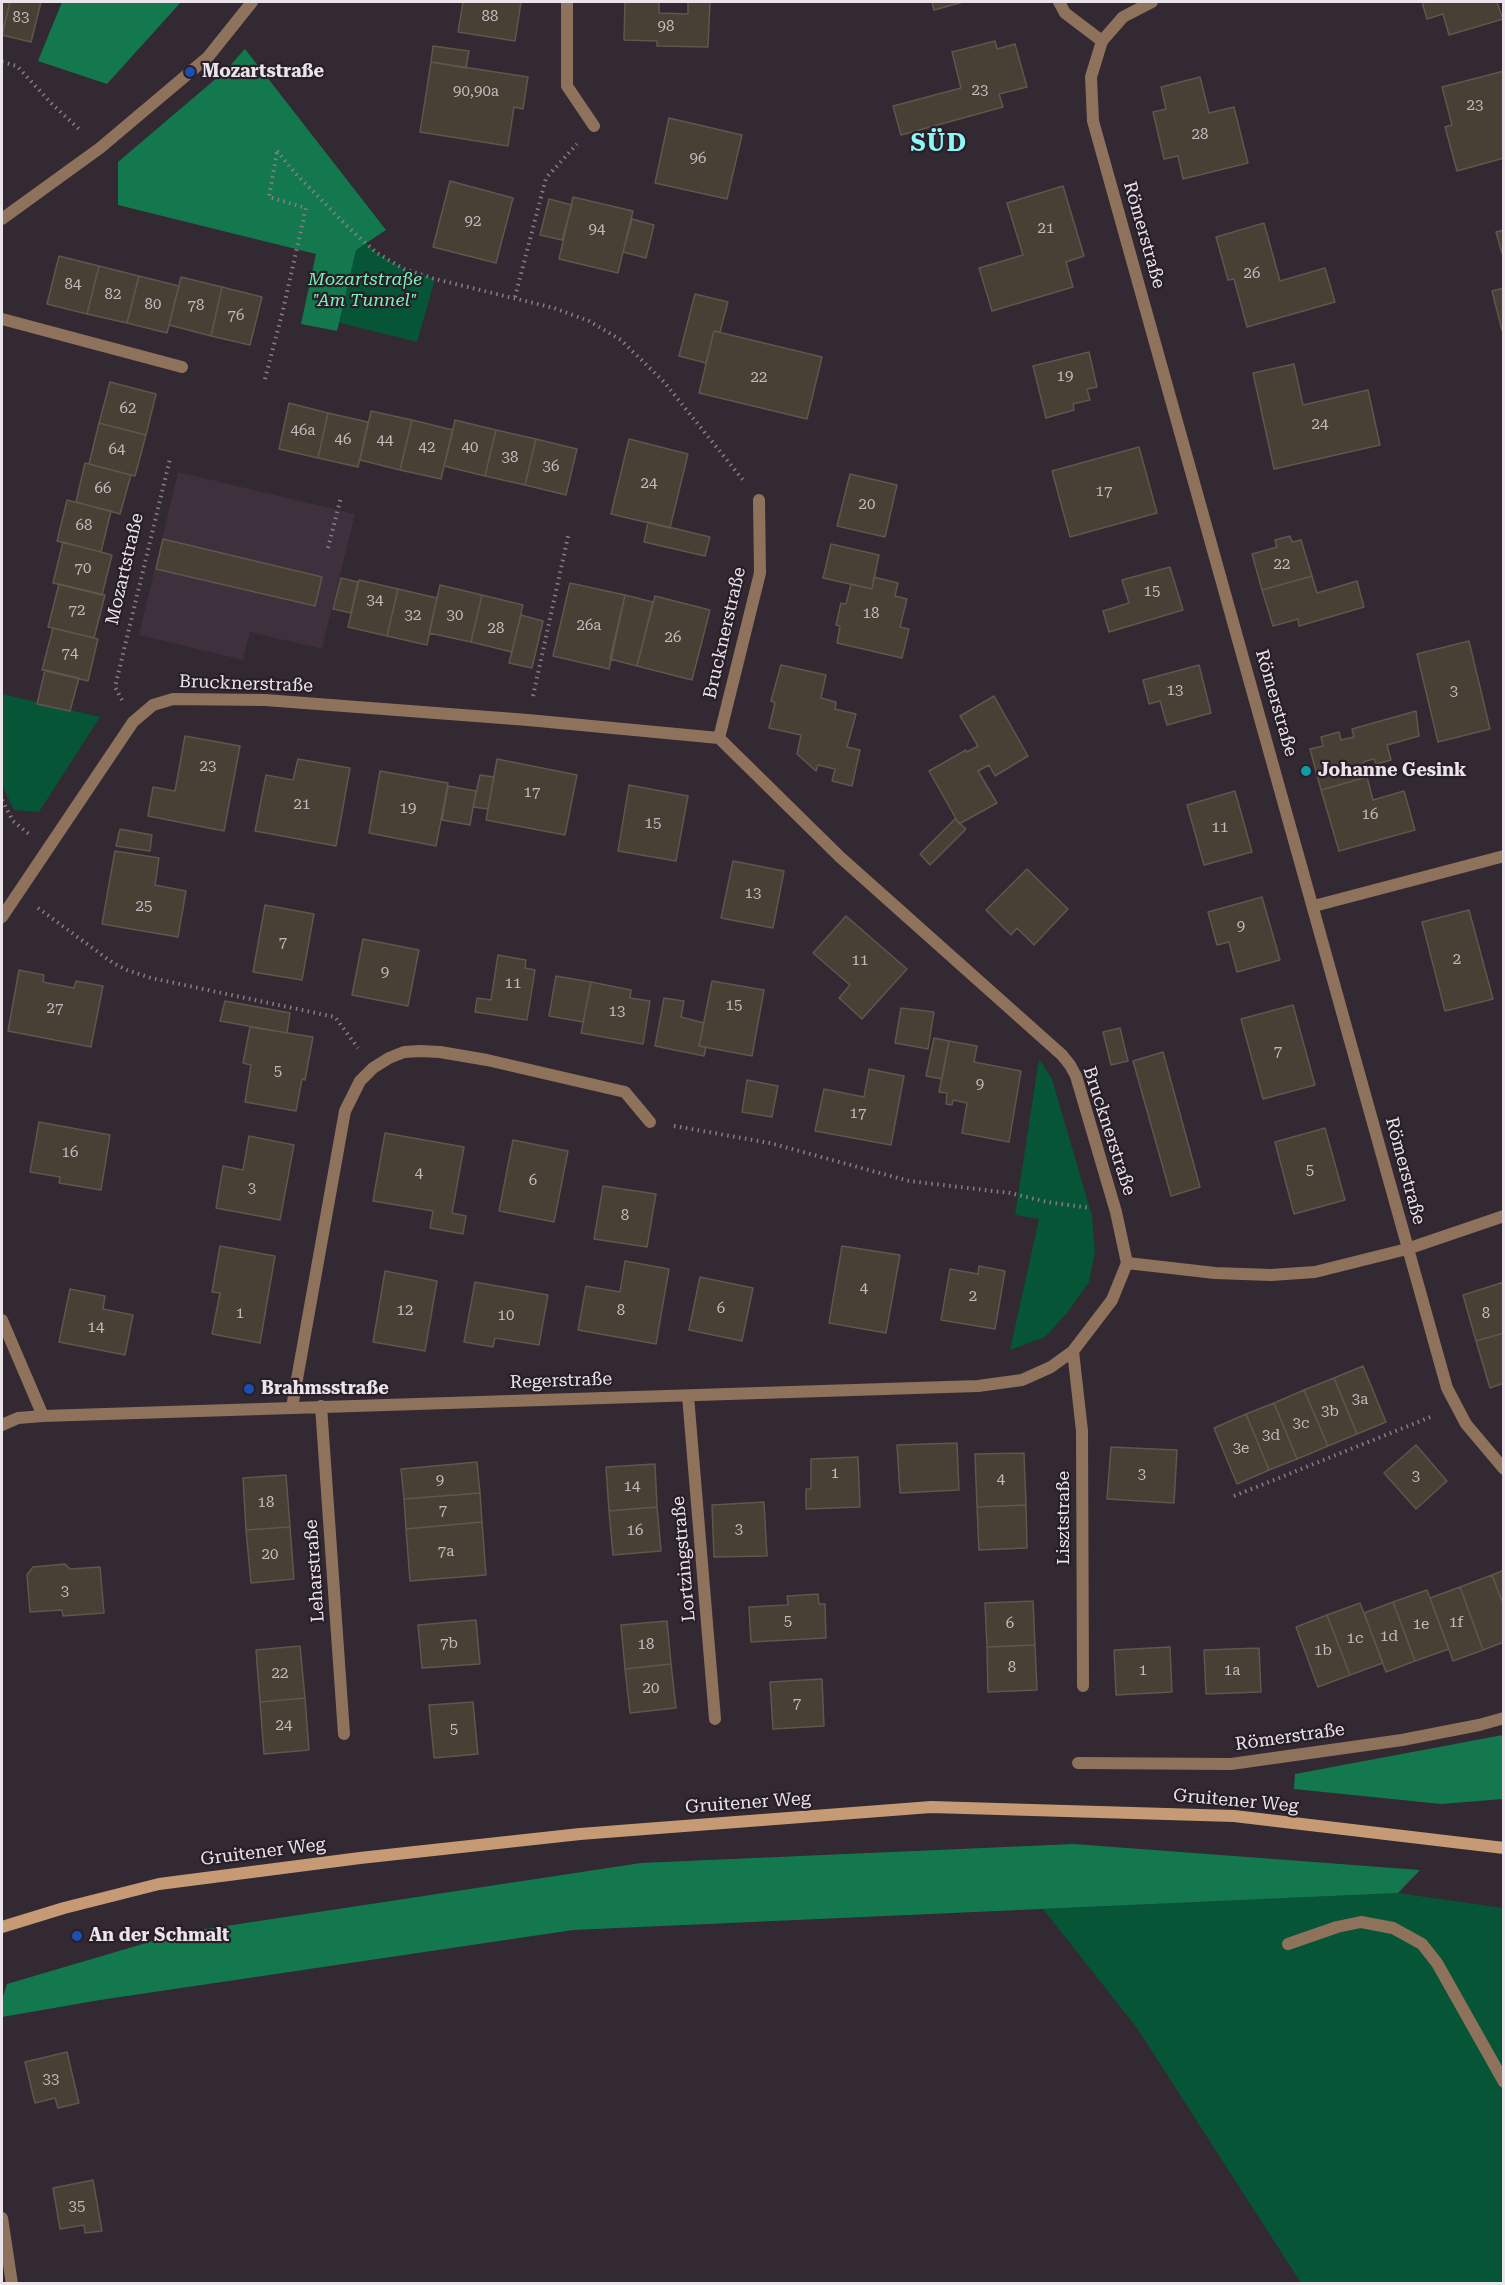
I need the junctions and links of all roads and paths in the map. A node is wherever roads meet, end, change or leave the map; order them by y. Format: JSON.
{"nodes":[{"id":1,"x":252,"y":2,"type":"edge"},
{"id":2,"x":567,"y":2,"type":"edge"},
{"id":3,"x":1059,"y":2,"type":"edge"},
{"id":4,"x":1152,"y":2,"type":"edge"},
{"id":5,"x":1102,"y":41,"type":"junction"},
{"id":6,"x":2,"y":62,"type":"edge"},
{"id":7,"x":594,"y":126,"type":"joint"},
{"id":8,"x":100,"y":148,"type":"junction"},
{"id":9,"x":2,"y":219,"type":"edge"},
{"id":10,"x":514,"y":298,"type":"junction"},
{"id":11,"x":2,"y":319,"type":"edge"},
{"id":12,"x":182,"y":367,"type":"dead end"},
{"id":13,"x":265,"y":379,"type":"dead end"},
{"id":14,"x":170,"y":459,"type":"dead end"},
{"id":15,"x":341,"y":497,"type":"dead end"},
{"id":16,"x":759,"y":500,"type":"joint"},
{"id":17,"x":569,"y":532,"type":"dead end"},
{"id":18,"x":328,"y":548,"type":"dead end"},
{"id":19,"x":116,"y":687,"type":"dead end"},
{"id":20,"x":528,"y":720,"type":"junction"},
{"id":21,"x":719,"y":738,"type":"junction"},
{"id":22,"x":2,"y":800,"type":"edge"},
{"id":23,"x":47,"y":848,"type":"junction"},
{"id":24,"x":1503,"y":856,"type":"edge"},
{"id":25,"x":17,"y":894,"type":"junction"},
{"id":26,"x":1314,"y":906,"type":"junction"},
{"id":27,"x":2,"y":917,"type":"edge"},
{"id":28,"x":373,"y":1068,"type":"junction"},
{"id":29,"x":650,"y":1122,"type":"joint"},
{"id":30,"x":1074,"y":1206,"type":"dead end"},
{"id":31,"x":1503,"y":1216,"type":"edge"},
{"id":32,"x":1407,"y":1249,"type":"junction"},
{"id":33,"x":1127,"y":1263,"type":"junction"},
{"id":34,"x":2,"y":1320,"type":"edge"},
{"id":35,"x":1073,"y":1351,"type":"junction"},
{"id":36,"x":688,"y":1396,"type":"junction"},
{"id":37,"x":321,"y":1406,"type":"junction"},
{"id":38,"x":292,"y":1407,"type":"junction"},
{"id":39,"x":1456,"y":1407,"type":"junction"},
{"id":40,"x":43,"y":1416,"type":"junction"},
{"id":41,"x":2,"y":1425,"type":"edge"},
{"id":42,"x":1503,"y":1469,"type":"edge"},
{"id":43,"x":1234,"y":1496,"type":"dead end"},
{"id":44,"x":1083,"y":1686,"type":"dead end"},
{"id":45,"x":1503,"y":1718,"type":"edge"},
{"id":46,"x":715,"y":1719,"type":"dead end"},
{"id":47,"x":344,"y":1734,"type":"dead end"},
{"id":48,"x":1078,"y":1763,"type":"dead end"},
{"id":49,"x":1503,"y":1848,"type":"edge"},
{"id":50,"x":2,"y":1927,"type":"edge"},
{"id":51,"x":1288,"y":1944,"type":"dead end"},
{"id":52,"x":1503,"y":2082,"type":"edge"},
{"id":53,"x":2,"y":2218,"type":"edge"},
{"id":54,"x":12,"y":2283,"type":"edge"}],
"edges":[{"from":1,"to":8,"type":"street"},
{"from":2,"to":7,"type":"street"},
{"from":3,"to":5,"type":"street"},
{"from":4,"to":5,"type":"street","name":"Römerstraße"},
{"from":5,"to":26,"type":"street","name":"Römerstraße"},
{"from":6,"to":8,"type":"path"},
{"from":7,"to":10,"type":"path"},
{"from":8,"to":9,"type":"street"},
{"from":10,"to":13,"type":"path"},
{"from":10,"to":16,"type":"path"},
{"from":11,"to":12,"type":"street"},
{"from":14,"to":19,"type":"path","name":"Mozartstraße"},
{"from":15,"to":18,"type":"path"},
{"from":16,"to":21,"type":"street","name":"Brucknerstraße"},
{"from":17,"to":20,"type":"path"},
{"from":20,"to":21,"type":"street","name":"Brucknerstraße"},
{"from":20,"to":23,"type":"street","name":"Brucknerstraße"},
{"from":21,"to":33,"type":"street","name":"Brucknerstraße"},
{"from":22,"to":23,"type":"path"},
{"from":23,"to":25,"type":"street","name":"Brucknerstraße"},
{"from":24,"to":26,"type":"street"},
{"from":25,"to":27,"type":"street","name":"Brucknerstraße"},
{"from":25,"to":28,"type":"path"},
{"from":26,"to":32,"type":"street","name":"Römerstraße"},
{"from":28,"to":29,"type":"street"},
{"from":28,"to":38,"type":"street"},
{"from":29,"to":30,"type":"path"},
{"from":31,"to":32,"type":"street"},
{"from":32,"to":33,"type":"street"},
{"from":32,"to":39,"type":"street","name":"Römerstraße"},
{"from":33,"to":35,"type":"street","name":"Regerstraße"},
{"from":34,"to":40,"type":"street"},
{"from":35,"to":36,"type":"street","name":"Regerstraße"},
{"from":35,"to":44,"type":"street","name":"Lisztstraße"},
{"from":36,"to":37,"type":"street","name":"Regerstraße"},
{"from":36,"to":46,"type":"street","name":"Lortzingstraße"},
{"from":37,"to":38,"type":"street","name":"Regerstraße"},
{"from":37,"to":47,"type":"street","name":"Leharstraße"},
{"from":38,"to":40,"type":"street","name":"Regerstraße"},
{"from":39,"to":42,"type":"street","name":"Römerstraße"},
{"from":39,"to":43,"type":"path"},
{"from":40,"to":41,"type":"street","name":"Regerstraße"},
{"from":45,"to":48,"type":"street","name":"Römerstraße"},
{"from":49,"to":50,"type":"street","name":"Gruitener Weg"},
{"from":51,"to":52,"type":"street"},
{"from":53,"to":54,"type":"street"}]}
